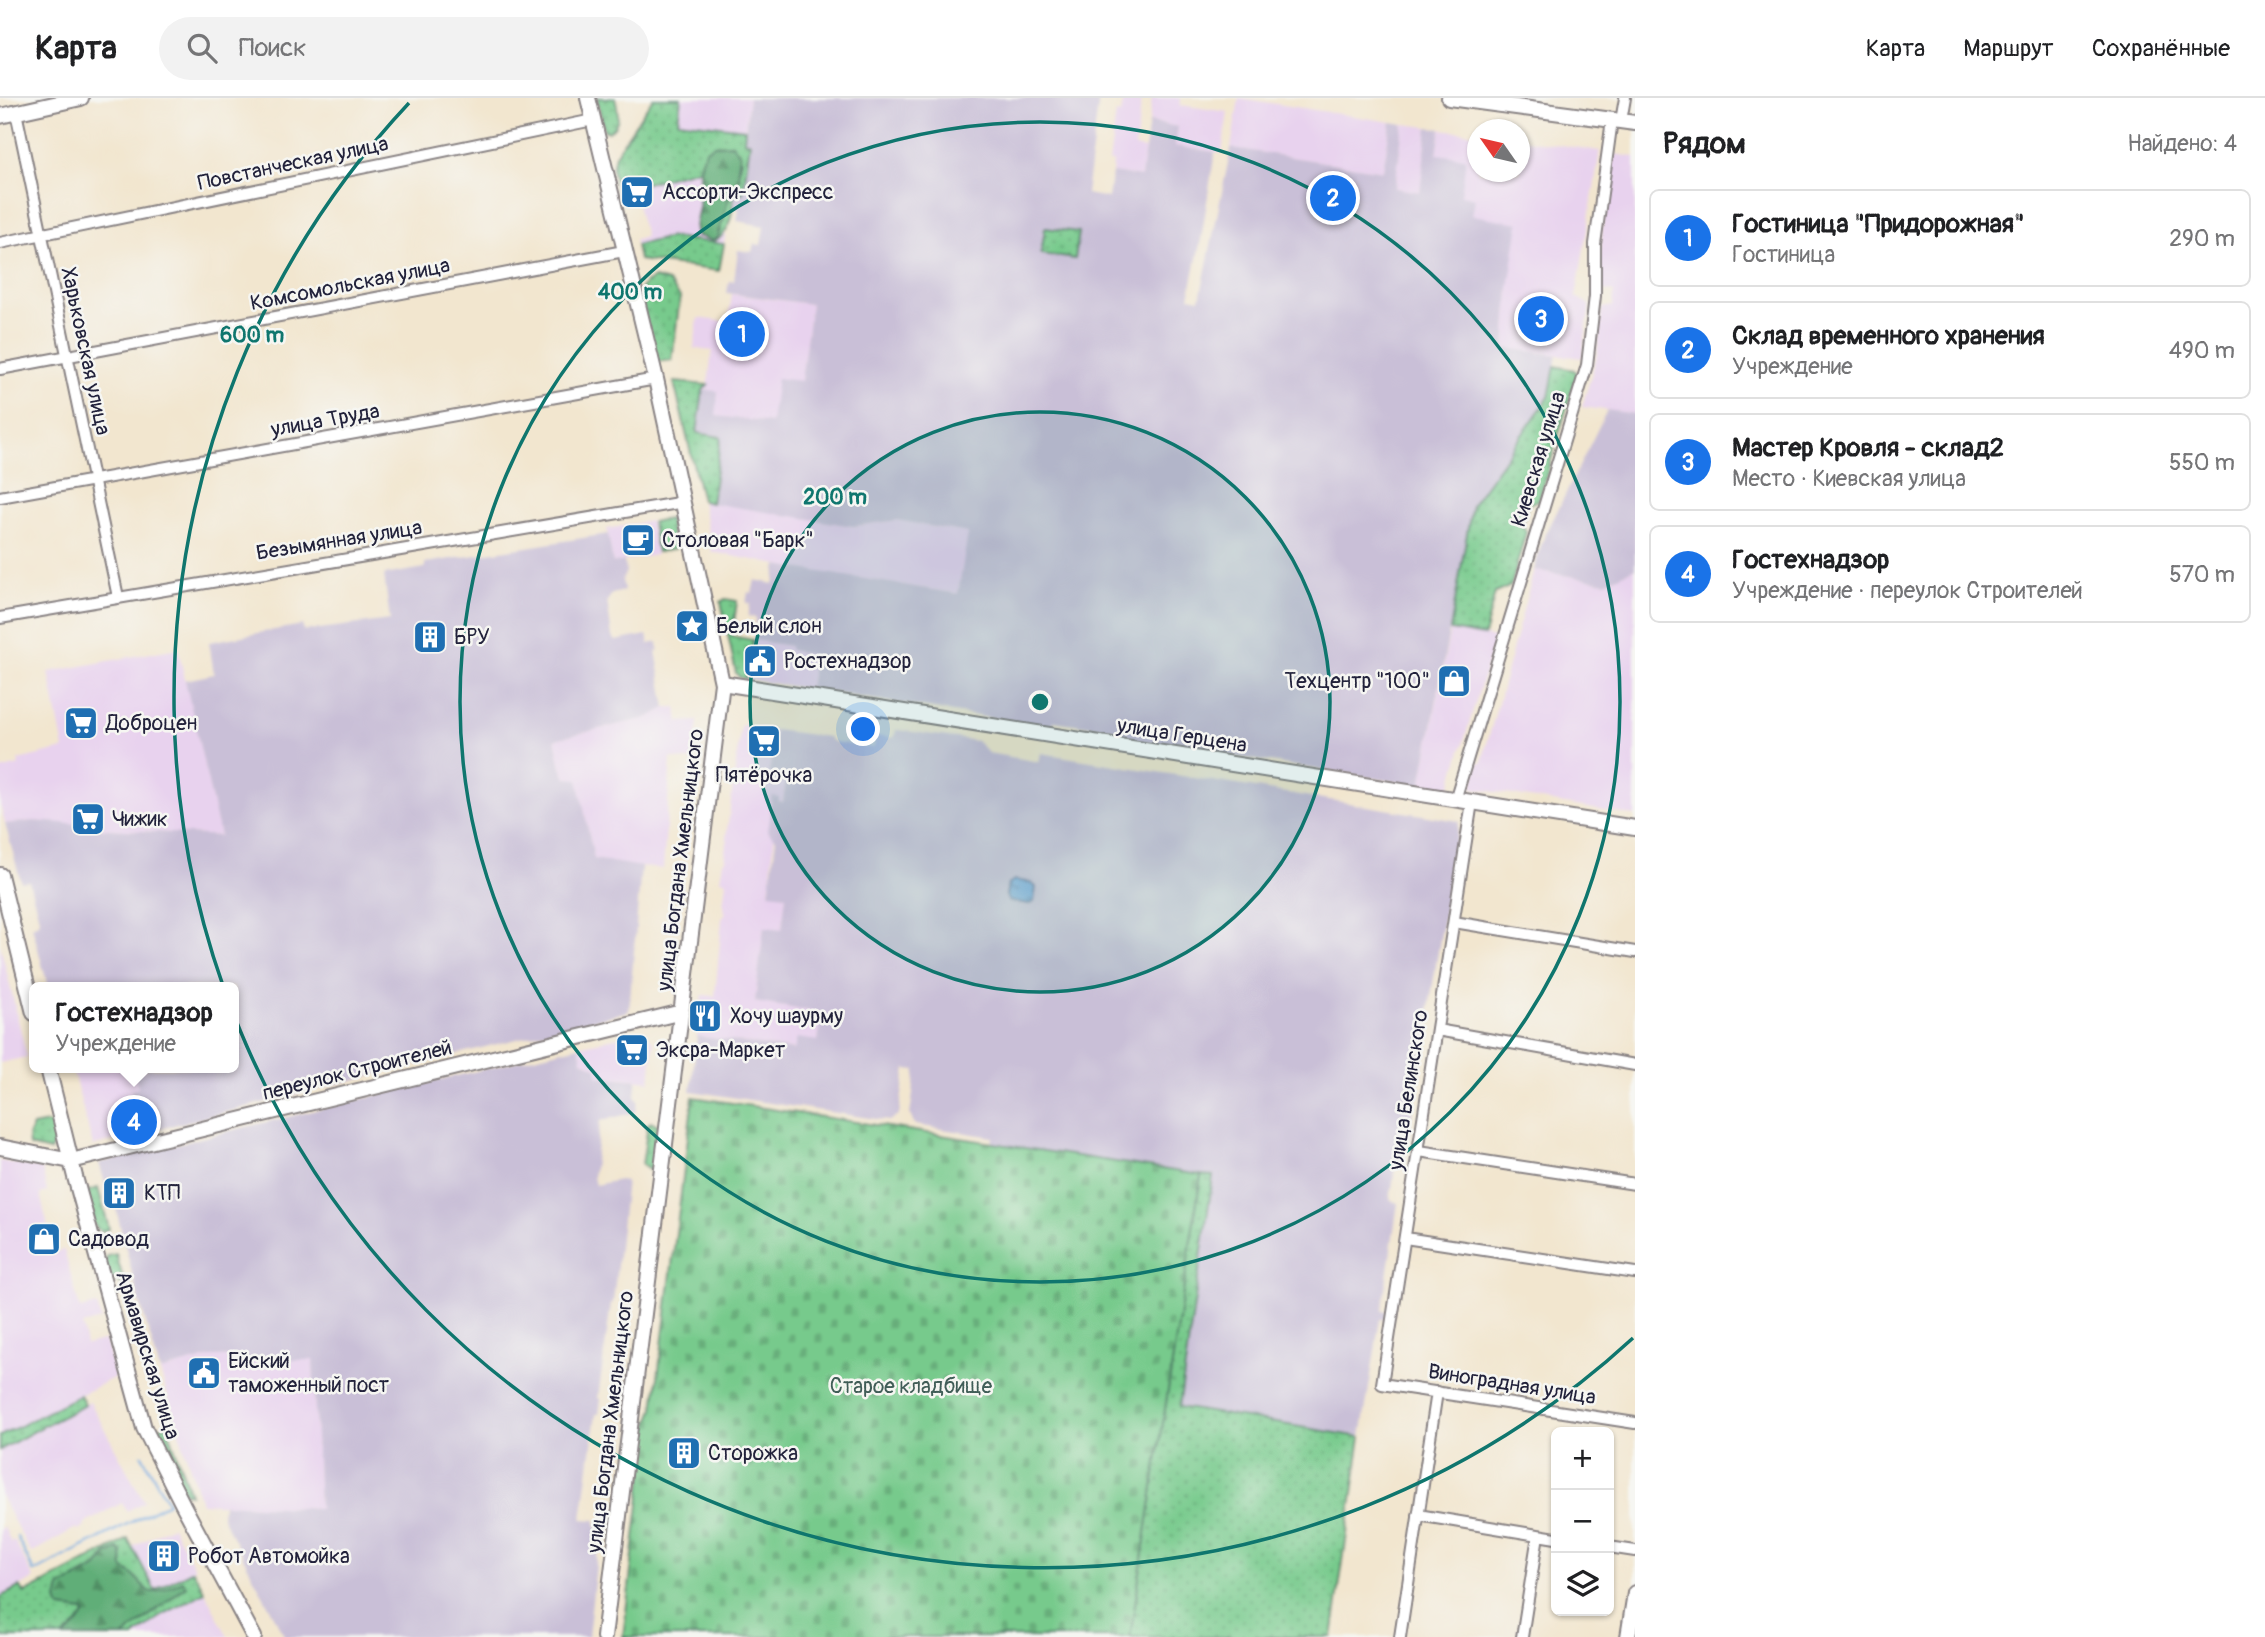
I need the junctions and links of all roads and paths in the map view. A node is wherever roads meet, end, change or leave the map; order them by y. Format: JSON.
{"nodes":[{"id":1,"x":77,"y":98,"type":"edge"},
{"id":2,"x":588,"y":98,"type":"edge"},
{"id":3,"x":1449,"y":98,"type":"edge"},
{"id":4,"x":1625,"y":98,"type":"edge"},
{"id":5,"x":16,"y":112,"type":"junction"},
{"id":6,"x":0,"y":116,"type":"edge"},
{"id":7,"x":593,"y":120,"type":"junction"},
{"id":8,"x":1623,"y":121,"type":"edge"},
{"id":9,"x":42,"y":234,"type":"junction"},
{"id":10,"x":0,"y":243,"type":"edge"},
{"id":11,"x":624,"y":251,"type":"junction"},
{"id":12,"x":67,"y":356,"type":"junction"},
{"id":13,"x":0,"y":369,"type":"edge"},
{"id":14,"x":656,"y":379,"type":"junction"},
{"id":15,"x":93,"y":480,"type":"junction"},
{"id":16,"x":0,"y":497,"type":"edge"},
{"id":17,"x":684,"y":502,"type":"junction"},
{"id":18,"x":118,"y":597,"type":"junction"},
{"id":19,"x":0,"y":618,"type":"edge"},
{"id":20,"x":722,"y":683,"type":"junction"},
{"id":21,"x":1455,"y":800,"type":"junction"},
{"id":22,"x":1472,"y":803,"type":"junction"},
{"id":23,"x":1635,"y":828,"type":"edge"},
{"id":24,"x":0,"y":875,"type":"edge"},
{"id":25,"x":1454,"y":922,"type":"junction"},
{"id":26,"x":1635,"y":952,"type":"edge"},
{"id":27,"x":29,"y":993,"type":"edge"},
{"id":28,"x":682,"y":1012,"type":"junction"},
{"id":29,"x":1437,"y":1030,"type":"junction"},
{"id":30,"x":1635,"y":1065,"type":"edge"},
{"id":31,"x":49,"y":1073,"type":"edge"},
{"id":32,"x":0,"y":1147,"type":"edge"},
{"id":33,"x":1419,"y":1150,"type":"junction"},
{"id":34,"x":71,"y":1161,"type":"junction"},
{"id":35,"x":1635,"y":1184,"type":"edge"},
{"id":36,"x":1405,"y":1238,"type":"junction"},
{"id":37,"x":1635,"y":1273,"type":"edge"},
{"id":38,"x":1382,"y":1384,"type":"joint"},
{"id":39,"x":1437,"y":1392,"type":"junction"},
{"id":40,"x":1635,"y":1423,"type":"edge"},
{"id":41,"x":1418,"y":1515,"type":"junction"},
{"id":42,"x":1538,"y":1535,"type":"junction"},
{"id":43,"x":1551,"y":1537,"type":"edge"},
{"id":44,"x":1614,"y":1547,"type":"edge"},
{"id":45,"x":1635,"y":1551,"type":"edge"},
{"id":46,"x":1635,"y":1593,"type":"edge"},
{"id":47,"x":254,"y":1637,"type":"edge"},
{"id":48,"x":604,"y":1637,"type":"edge"},
{"id":49,"x":1401,"y":1637,"type":"edge"},
{"id":50,"x":1522,"y":1637,"type":"edge"},
{"id":51,"x":1628,"y":1637,"type":"edge"}],
"edges":[{"from":1,"to":5,"type":"street"},
{"from":2,"to":7,"type":"street","name":"улица Богдана Хмельницкого"},
{"from":3,"to":8,"type":"street"},
{"from":4,"to":8,"type":"street","name":"Киевская улица"},
{"from":5,"to":6,"type":"street"},
{"from":5,"to":9,"type":"street","name":"Харьковская улица"},
{"from":7,"to":9,"type":"street","name":"Повстанческая улица"},
{"from":7,"to":11,"type":"street","name":"улица Богдана Хмельницкого"},
{"from":8,"to":21,"type":"street","name":"Киевская улица"},
{"from":9,"to":10,"type":"street","name":"Повстанческая улица"},
{"from":9,"to":12,"type":"street","name":"Харьковская улица"},
{"from":11,"to":12,"type":"street","name":"Комсомольская улица"},
{"from":11,"to":14,"type":"street","name":"улица Богдана Хмельницкого"},
{"from":12,"to":13,"type":"street","name":"Комсомольская улица"},
{"from":12,"to":15,"type":"street","name":"Харьковская улица"},
{"from":14,"to":15,"type":"street","name":"улица Труда"},
{"from":14,"to":17,"type":"street","name":"улица Богдана Хмельницкого"},
{"from":15,"to":16,"type":"street","name":"улица Труда"},
{"from":15,"to":18,"type":"street","name":"Харьковская улица"},
{"from":17,"to":18,"type":"street","name":"Безымянная улица"},
{"from":17,"to":20,"type":"street","name":"улица Богдана Хмельницкого"},
{"from":18,"to":19,"type":"street","name":"Безымянная улица"},
{"from":20,"to":21,"type":"street","name":"улица Герцена"},
{"from":20,"to":28,"type":"street","name":"улица Богдана Хмельницкого"},
{"from":21,"to":22,"type":"street","name":"улица Герцена"},
{"from":22,"to":23,"type":"street","name":"улица Герцена"},
{"from":22,"to":25,"type":"street","name":"улица Белинского"},
{"from":24,"to":27,"type":"street"},
{"from":25,"to":26,"type":"street"},
{"from":25,"to":29,"type":"street","name":"улица Белинского"},
{"from":28,"to":34,"type":"street","name":"переулок Строителей"},
{"from":28,"to":48,"type":"street","name":"улица Богдана Хмельницкого"},
{"from":29,"to":30,"type":"street"},
{"from":29,"to":33,"type":"street","name":"улица Белинского"},
{"from":31,"to":34,"type":"street","name":"Армавирская улица"},
{"from":32,"to":34,"type":"street","name":"переулок Строителей"},
{"from":33,"to":35,"type":"street"},
{"from":33,"to":36,"type":"street","name":"улица Белинского"},
{"from":34,"to":47,"type":"street","name":"Армавирская улица"},
{"from":36,"to":37,"type":"street"},
{"from":36,"to":38,"type":"street","name":"улица Белинского"},
{"from":38,"to":39,"type":"street","name":"Виноградная улица"},
{"from":39,"to":40,"type":"street","name":"Виноградная улица"},
{"from":39,"to":41,"type":"street"},
{"from":41,"to":42,"type":"street"},
{"from":41,"to":49,"type":"street"},
{"from":42,"to":43,"type":"street"},
{"from":42,"to":50,"type":"street"},
{"from":44,"to":45,"type":"street"},
{"from":46,"to":51,"type":"street"}]}
